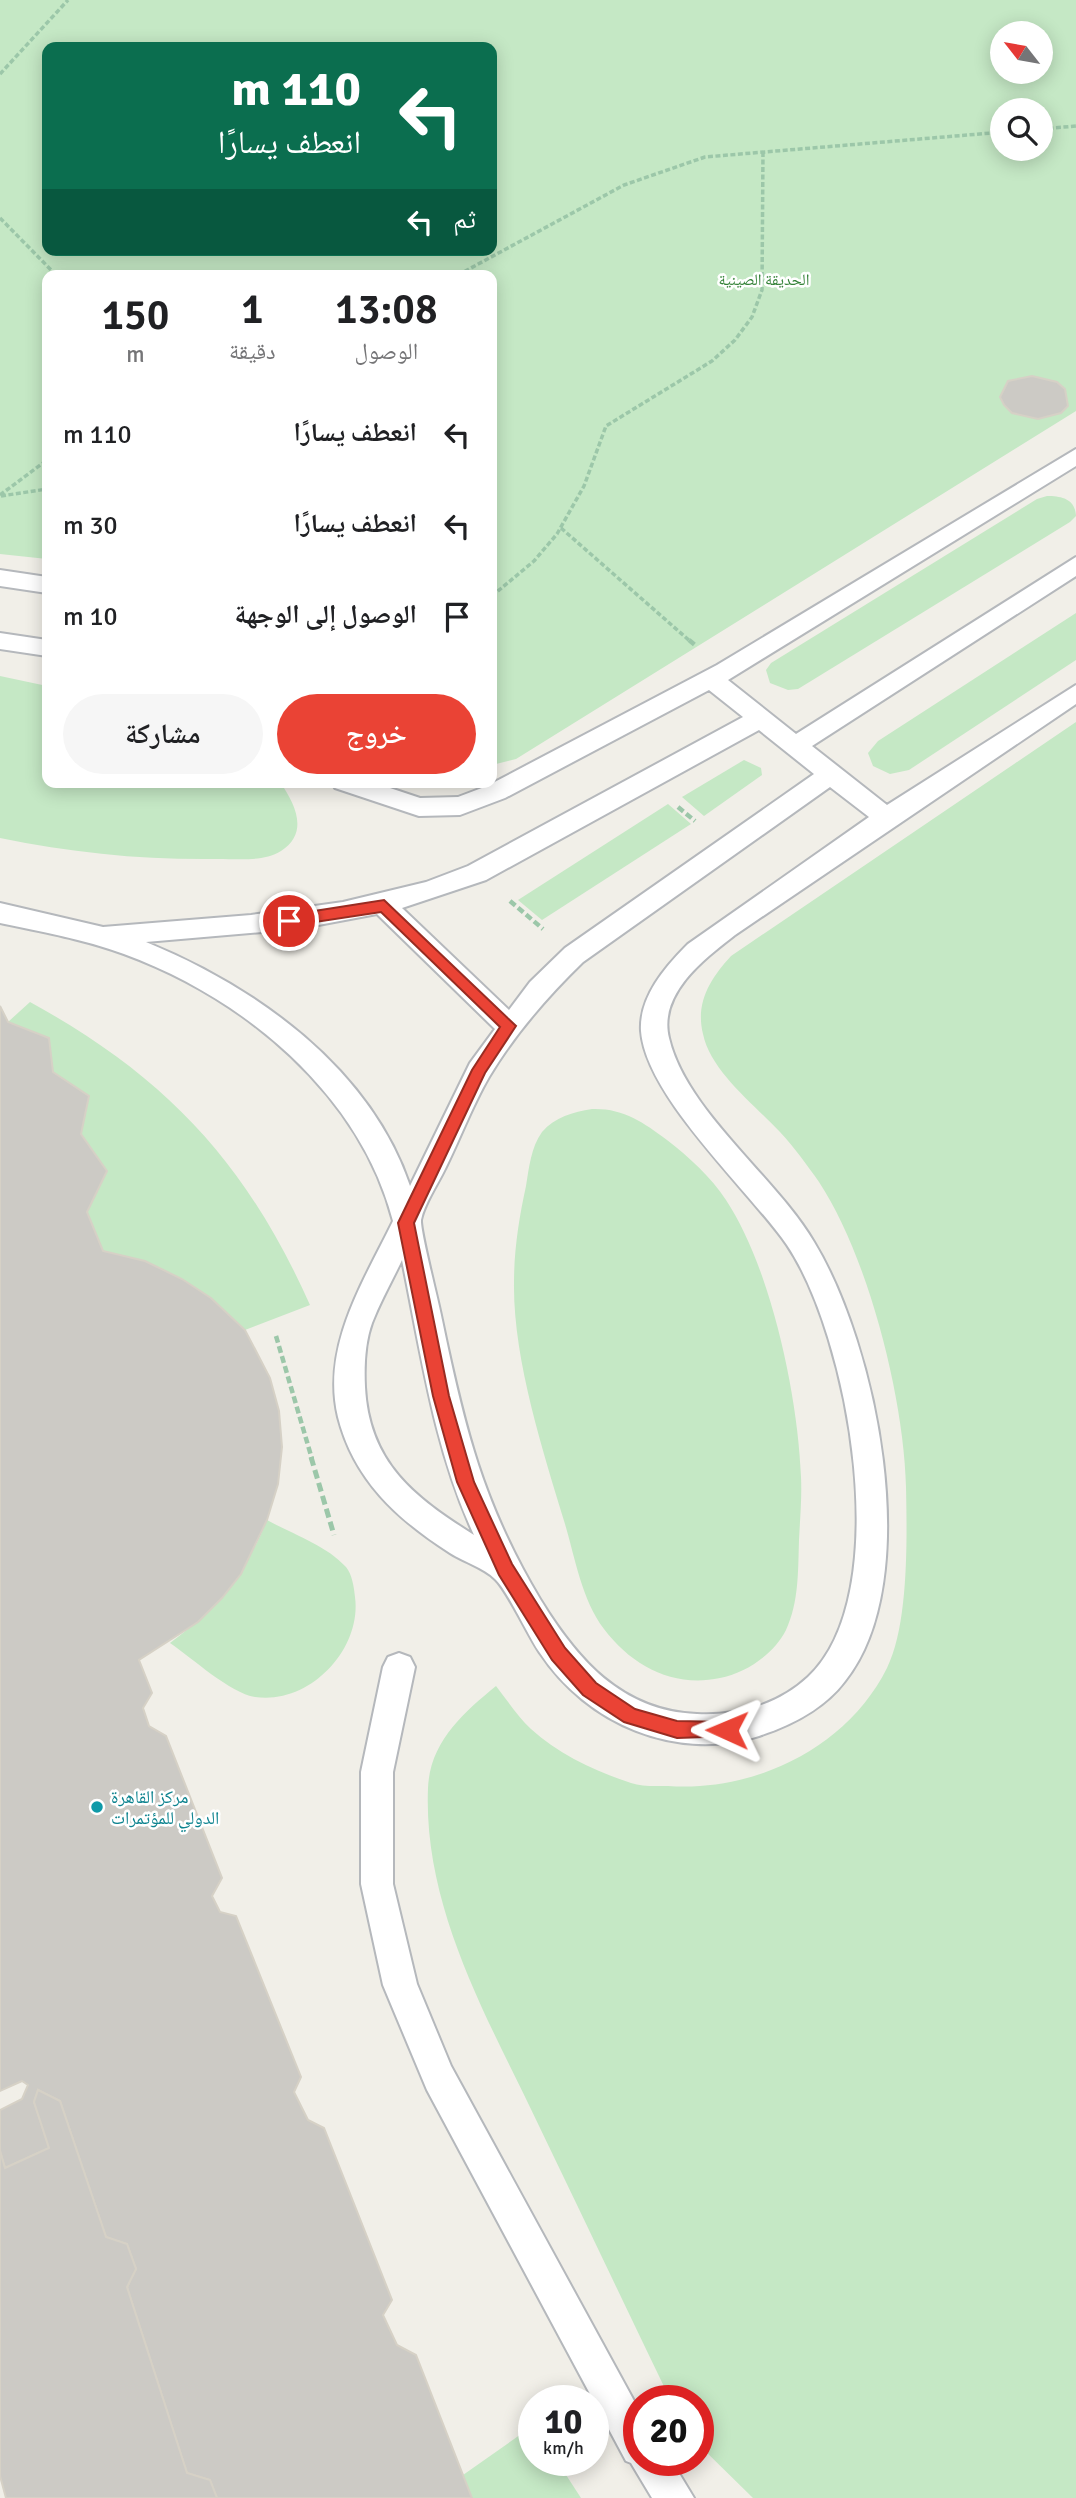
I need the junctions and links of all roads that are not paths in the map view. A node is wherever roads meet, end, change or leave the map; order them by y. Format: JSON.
{"nodes":[{"id":1,"x":1076,"y":456,"type":"edge"},
{"id":2,"x":1076,"y":565,"type":"edge"},
{"id":3,"x":0,"y":578,"type":"edge"},
{"id":4,"x":42,"y":584,"type":"edge"},
{"id":5,"x":0,"y":641,"type":"edge"},
{"id":6,"x":42,"y":647,"type":"edge"},
{"id":7,"x":718,"y":675,"type":"junction"},
{"id":8,"x":1076,"y":692,"type":"edge"},
{"id":9,"x":761,"y":718,"type":"junction"},
{"id":10,"x":795,"y":746,"type":"junction"},
{"id":11,"x":831,"y":774,"type":"junction"},
{"id":12,"x":362,"y":788,"type":"edge"},
{"id":13,"x":885,"y":817,"type":"junction"},
{"id":14,"x":384,"y":906,"type":"junction"},
{"id":15,"x":0,"y":913,"type":"edge"},
{"id":16,"x":97,"y":935,"type":"junction"},
{"id":17,"x":509,"y":1026,"type":"junction"},
{"id":18,"x":406,"y":1223,"type":"junction"},
{"id":19,"x":505,"y":1569,"type":"junction"},
{"id":20,"x":399,"y":1667,"type":"dead end"},
{"id":21,"x":623,"y":2418,"type":"edge"},
{"id":22,"x":659,"y":2476,"type":"edge"},
{"id":23,"x":675,"y":2498,"type":"edge"}],
"edges":[{"from":1,"to":7,"type":"lane"},
{"from":2,"to":10,"type":"lane"},
{"from":3,"to":4,"type":"lane"},
{"from":5,"to":6,"type":"lane"},
{"from":7,"to":9,"type":"lane"},
{"from":7,"to":12,"type":"lane"},
{"from":8,"to":13,"type":"lane"},
{"from":9,"to":10,"type":"lane"},
{"from":9,"to":14,"type":"lane"},
{"from":10,"to":11,"type":"lane"},
{"from":11,"to":13,"type":"lane"},
{"from":11,"to":17,"type":"lane"},
{"from":13,"to":19,"type":"lane"},
{"from":14,"to":16,"type":"lane"},
{"from":14,"to":17,"type":"lane"},
{"from":15,"to":16,"type":"lane"},
{"from":16,"to":18,"type":"lane"},
{"from":17,"to":18,"type":"lane"},
{"from":18,"to":19,"type":"lane"},
{"from":18,"to":19,"type":"lane"},
{"from":20,"to":21,"type":"lane"},
{"from":22,"to":23,"type":"lane"}]}
